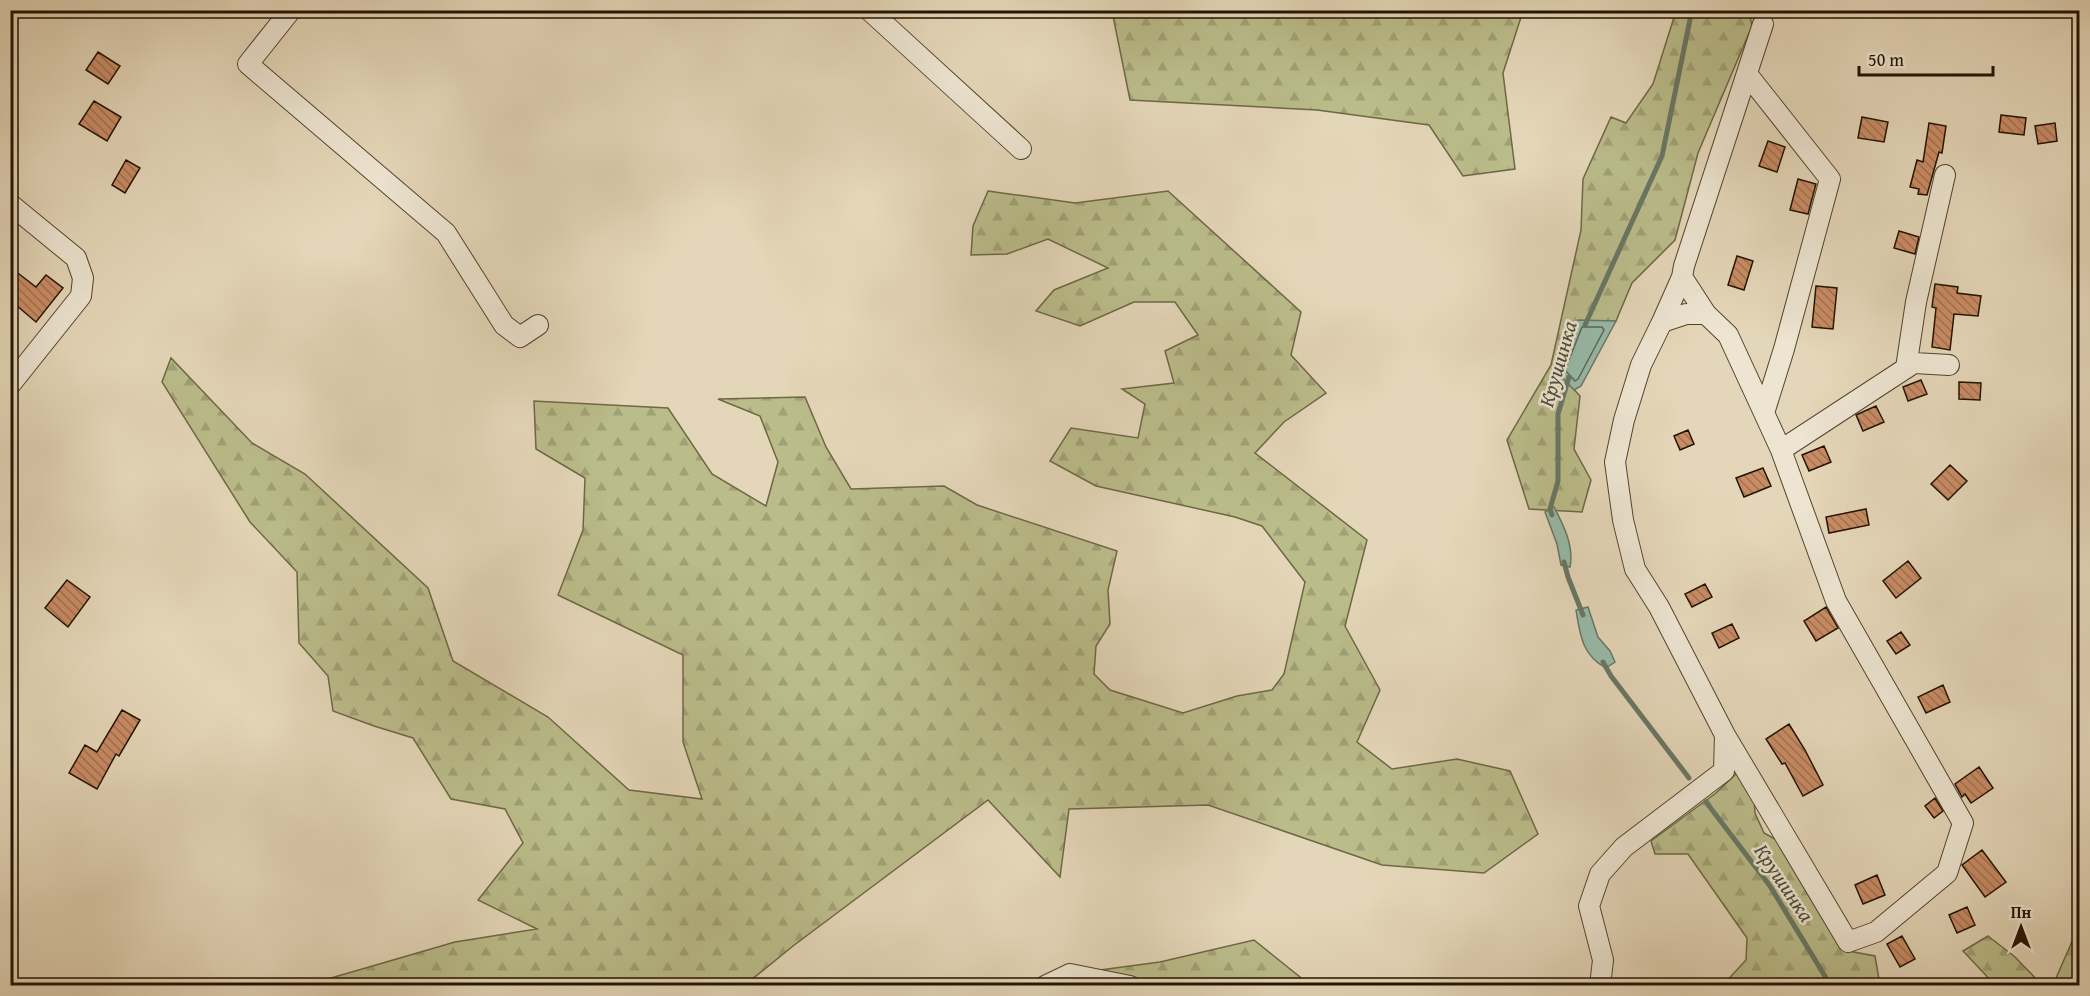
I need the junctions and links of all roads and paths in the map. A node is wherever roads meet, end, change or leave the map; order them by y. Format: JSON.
{"nodes":[{"id":1,"x":291,"y":10,"type":"edge"},
{"id":2,"x":869,"y":10,"type":"edge"},
{"id":3,"x":1763,"y":24,"type":"dead end"},
{"id":4,"x":1747,"y":74,"type":"junction"},
{"id":5,"x":1021,"y":149,"type":"dead end"},
{"id":6,"x":1945,"y":175,"type":"dead end"},
{"id":7,"x":10,"y":204,"type":"edge"},
{"id":8,"x":1682,"y":277,"type":"junction"},
{"id":9,"x":1706,"y":314,"type":"junction"},
{"id":10,"x":1662,"y":322,"type":"junction"},
{"id":11,"x":538,"y":325,"type":"dead end"},
{"id":12,"x":1949,"y":365,"type":"dead end"},
{"id":13,"x":1906,"y":368,"type":"junction"},
{"id":14,"x":10,"y":385,"type":"edge"},
{"id":15,"x":1764,"y":413,"type":"junction"},
{"id":16,"x":1781,"y":450,"type":"junction"},
{"id":17,"x":1725,"y":735,"type":"junction"},
{"id":18,"x":1046,"y":986,"type":"edge"},
{"id":19,"x":1130,"y":986,"type":"edge"},
{"id":20,"x":1600,"y":986,"type":"edge"}],
"edges":[{"from":1,"to":11,"type":"street"},
{"from":2,"to":5,"type":"street"},
{"from":3,"to":4,"type":"street"},
{"from":4,"to":8,"type":"street"},
{"from":4,"to":15,"type":"street"},
{"from":6,"to":13,"type":"street"},
{"from":7,"to":14,"type":"street"},
{"from":8,"to":9,"type":"street"},
{"from":8,"to":10,"type":"street"},
{"from":9,"to":10,"type":"street"},
{"from":9,"to":15,"type":"street"},
{"from":10,"to":17,"type":"street"},
{"from":12,"to":13,"type":"street"},
{"from":13,"to":16,"type":"street"},
{"from":15,"to":16,"type":"street"},
{"from":16,"to":17,"type":"street"},
{"from":17,"to":20,"type":"street"},
{"from":18,"to":19,"type":"street"}]}
